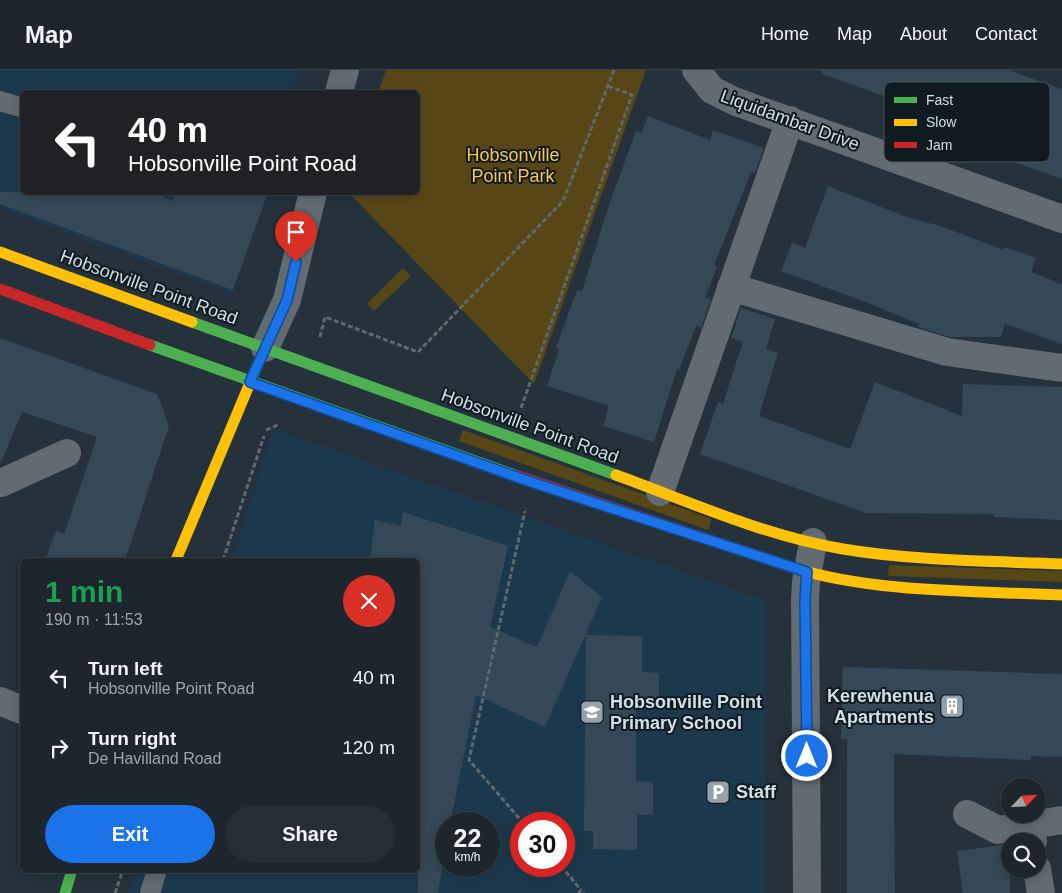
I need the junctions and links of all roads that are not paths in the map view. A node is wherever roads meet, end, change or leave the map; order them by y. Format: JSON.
{"nodes":[{"id":1,"x":345,"y":70,"type":"edge"},
{"id":2,"x":696,"y":70,"type":"edge"},
{"id":3,"x":340,"y":90,"type":"edge"},
{"id":4,"x":0,"y":101,"type":"edge"},
{"id":5,"x":20,"y":107,"type":"dead end"},
{"id":6,"x":790,"y":120,"type":"junction"},
{"id":7,"x":884,"y":154,"type":"edge"},
{"id":8,"x":905,"y":162,"type":"edge"},
{"id":9,"x":312,"y":195,"type":"edge"},
{"id":10,"x":1062,"y":219,"type":"edge"},
{"id":11,"x":0,"y":252,"type":"edge"},
{"id":12,"x":731,"y":287,"type":"junction"},
{"id":13,"x":0,"y":289,"type":"edge"},
{"id":14,"x":265,"y":348,"type":"junction"},
{"id":15,"x":1062,"y":368,"type":"edge"},
{"id":16,"x":250,"y":382,"type":"junction"},
{"id":17,"x":67,"y":453,"type":"dead end"},
{"id":18,"x":0,"y":484,"type":"edge"},
{"id":19,"x":660,"y":492,"type":"junction"},
{"id":20,"x":813,"y":542,"type":"junction"},
{"id":21,"x":177,"y":558,"type":"edge"},
{"id":22,"x":1062,"y":564,"type":"edge"},
{"id":23,"x":807,"y":572,"type":"junction"},
{"id":24,"x":1062,"y":595,"type":"edge"},
{"id":25,"x":0,"y":702,"type":"edge"},
{"id":26,"x":20,"y":709,"type":"edge"},
{"id":27,"x":967,"y":814,"type":"dead end"},
{"id":28,"x":1062,"y":820,"type":"edge"},
{"id":29,"x":1031,"y":833,"type":"edge"},
{"id":30,"x":71,"y":873,"type":"edge"},
{"id":31,"x":156,"y":873,"type":"edge"},
{"id":32,"x":1038,"y":878,"type":"edge"},
{"id":33,"x":65,"y":893,"type":"edge"},
{"id":34,"x":150,"y":893,"type":"edge"},
{"id":35,"x":807,"y":893,"type":"edge"},
{"id":36,"x":1041,"y":893,"type":"edge"}],
"edges":[{"from":1,"to":3,"type":"street"},
{"from":2,"to":6,"type":"street","name":"Liquidambar Drive"},
{"from":4,"to":5,"type":"lane"},
{"from":6,"to":7,"type":"street","name":"Liquidambar Drive"},
{"from":6,"to":12,"type":"street"},
{"from":8,"to":10,"type":"street","name":"Liquidambar Drive"},
{"from":9,"to":14,"type":"street"},
{"from":11,"to":14,"type":"street","name":"Hobsonville Point Road"},
{"from":12,"to":15,"type":"street"},
{"from":12,"to":19,"type":"street"},
{"from":13,"to":16,"type":"street"},
{"from":14,"to":16,"type":"street"},
{"from":14,"to":19,"type":"street","name":"Hobsonville Point Road"},
{"from":16,"to":21,"type":"street"},
{"from":16,"to":23,"type":"street"},
{"from":17,"to":18,"type":"street"},
{"from":19,"to":20,"type":"street","name":"Hobsonville Point Road"},
{"from":20,"to":22,"type":"street","name":"Hobsonville Point Road"},
{"from":20,"to":23,"type":"street"},
{"from":23,"to":24,"type":"street"},
{"from":23,"to":35,"type":"street"},
{"from":25,"to":26,"type":"street"},
{"from":27,"to":29,"type":"street"},
{"from":28,"to":29,"type":"street"},
{"from":30,"to":33,"type":"street"},
{"from":31,"to":34,"type":"lane"},
{"from":32,"to":36,"type":"street"}]}
